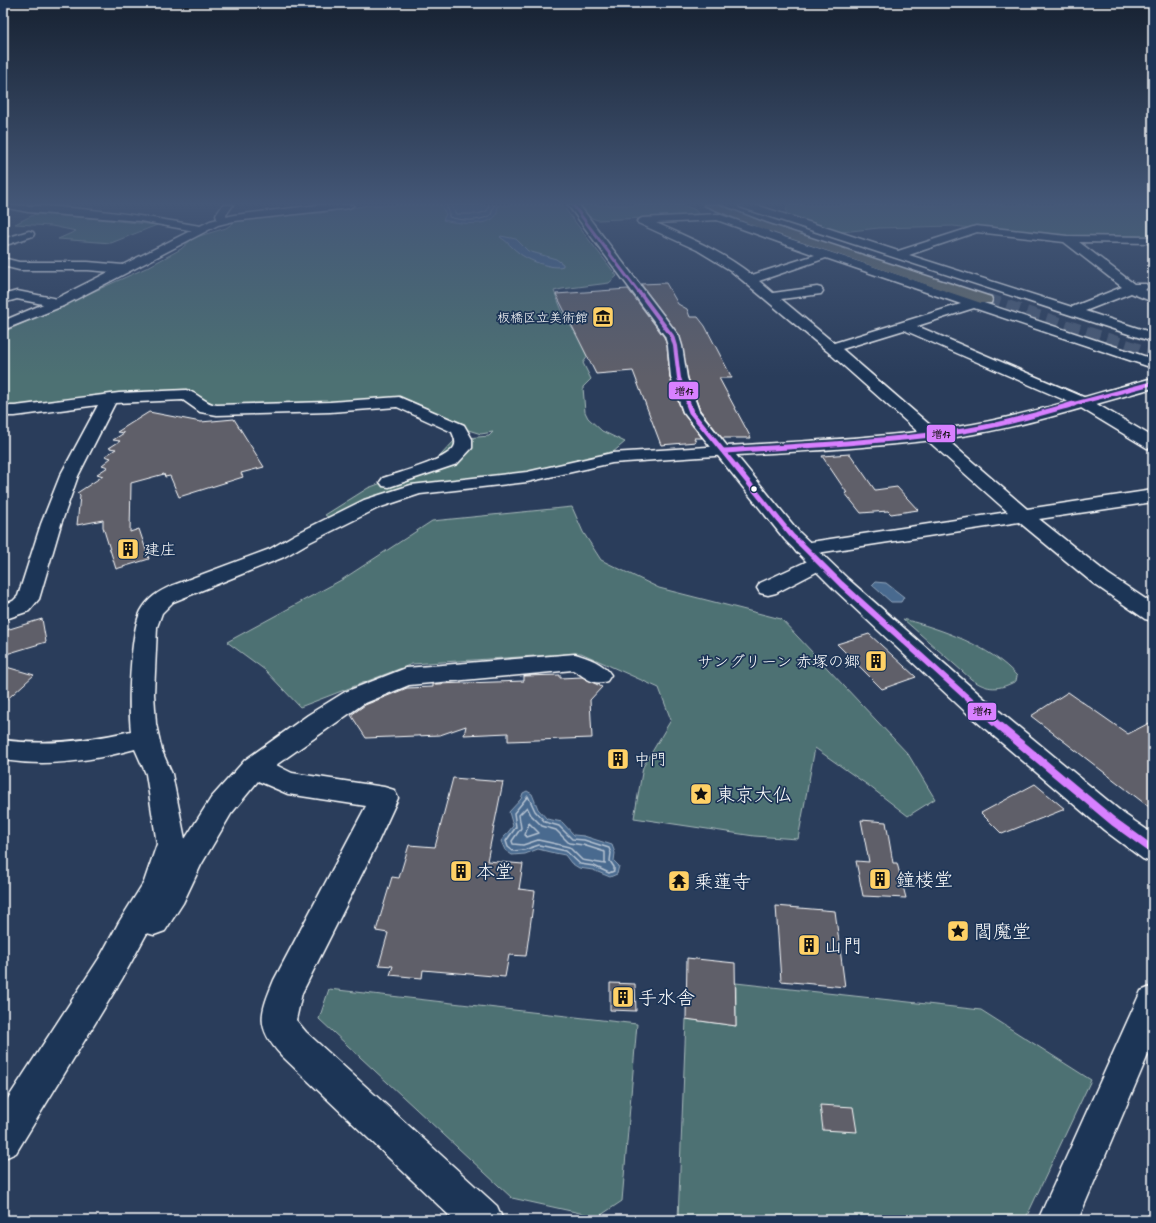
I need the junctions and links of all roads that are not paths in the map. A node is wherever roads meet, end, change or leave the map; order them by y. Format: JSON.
{"nodes":[{"id":1,"x":3,"y":262,"type":"edge"},
{"id":2,"x":135,"y":262,"type":"edge"},
{"id":3,"x":617,"y":262,"type":"edge"},
{"id":4,"x":726,"y":262,"type":"edge"},
{"id":5,"x":804,"y":262,"type":"edge"},
{"id":6,"x":854,"y":262,"type":"edge"},
{"id":7,"x":861,"y":262,"type":"edge"},
{"id":8,"x":899,"y":262,"type":"edge"},
{"id":9,"x":920,"y":262,"type":"edge"},
{"id":10,"x":1097,"y":262,"type":"edge"},
{"id":11,"x":123,"y":268,"type":"junction"},
{"id":12,"x":750,"y":280,"type":"junction"},
{"id":13,"x":1153,"y":285,"type":"edge"},
{"id":14,"x":1130,"y":288,"type":"junction"},
{"id":15,"x":817,"y":292,"type":"dead end"},
{"id":16,"x":998,"y":295,"type":"tunnel mouth"},
{"id":17,"x":771,"y":298,"type":"junction"},
{"id":18,"x":1153,"y":298,"type":"edge"},
{"id":19,"x":3,"y":300,"type":"edge"},
{"id":20,"x":980,"y":302,"type":"junction"},
{"id":21,"x":58,"y":303,"type":"junction"},
{"id":22,"x":1072,"y":312,"type":"junction"},
{"id":23,"x":3,"y":326,"type":"edge"},
{"id":24,"x":904,"y":326,"type":"junction"},
{"id":25,"x":1153,"y":338,"type":"edge"},
{"id":26,"x":832,"y":348,"type":"junction"},
{"id":27,"x":1153,"y":364,"type":"edge"},
{"id":28,"x":1153,"y":383,"type":"edge"},
{"id":29,"x":109,"y":400,"type":"junction"},
{"id":30,"x":1082,"y":402,"type":"junction"},
{"id":31,"x":3,"y":411,"type":"edge"},
{"id":32,"x":931,"y":436,"type":"junction"},
{"id":33,"x":1153,"y":444,"type":"edge"},
{"id":34,"x":723,"y":452,"type":"junction"},
{"id":35,"x":1153,"y":496,"type":"edge"},
{"id":36,"x":1022,"y":515,"type":"junction"},
{"id":37,"x":301,"y":539,"type":"junction"},
{"id":38,"x":804,"y":548,"type":"junction"},
{"id":39,"x":819,"y":563,"type":"junction"},
{"id":40,"x":768,"y":588,"type":"dead end"},
{"id":41,"x":3,"y":613,"type":"edge"},
{"id":42,"x":1153,"y":614,"type":"edge"},
{"id":43,"x":599,"y":675,"type":"dead end"},
{"id":44,"x":145,"y":737,"type":"junction"},
{"id":45,"x":9,"y":757,"type":"edge"},
{"id":46,"x":254,"y":767,"type":"junction"},
{"id":47,"x":1153,"y":850,"type":"edge"},
{"id":48,"x":112,"y":968,"type":"junction"},
{"id":49,"x":1153,"y":1003,"type":"edge"},
{"id":50,"x":3,"y":1140,"type":"edge"},
{"id":51,"x":483,"y":1220,"type":"edge"},
{"id":52,"x":1058,"y":1220,"type":"edge"}],
"edges":[{"from":1,"to":11,"type":"street"},
{"from":2,"to":11,"type":"street"},
{"from":3,"to":34,"type":"street"},
{"from":4,"to":12,"type":"street"},
{"from":5,"to":12,"type":"street"},
{"from":6,"to":20,"type":"street"},
{"from":7,"to":20,"type":"highway"},
{"from":8,"to":16,"type":"highway"},
{"from":9,"to":22,"type":"street"},
{"from":10,"to":14,"type":"street"},
{"from":11,"to":21,"type":"street"},
{"from":12,"to":17,"type":"street"},
{"from":13,"to":14,"type":"street"},
{"from":14,"to":18,"type":"street"},
{"from":14,"to":22,"type":"street"},
{"from":15,"to":17,"type":"street"},
{"from":17,"to":26,"type":"street"},
{"from":19,"to":21,"type":"street"},
{"from":20,"to":24,"type":"street"},
{"from":20,"to":27,"type":"street"},
{"from":21,"to":23,"type":"street"},
{"from":22,"to":25,"type":"street"},
{"from":24,"to":26,"type":"street"},
{"from":24,"to":30,"type":"street"},
{"from":26,"to":32,"type":"street"},
{"from":28,"to":30,"type":"street"},
{"from":29,"to":31,"type":"street"},
{"from":29,"to":37,"type":"street"},
{"from":29,"to":41,"type":"street"},
{"from":30,"to":32,"type":"street"},
{"from":30,"to":33,"type":"street"},
{"from":32,"to":34,"type":"street"},
{"from":32,"to":36,"type":"street"},
{"from":34,"to":37,"type":"street"},
{"from":34,"to":38,"type":"street"},
{"from":35,"to":36,"type":"street"},
{"from":36,"to":38,"type":"street"},
{"from":36,"to":42,"type":"street"},
{"from":37,"to":44,"type":"street"},
{"from":38,"to":39,"type":"street"},
{"from":39,"to":40,"type":"street"},
{"from":39,"to":47,"type":"street"},
{"from":43,"to":46,"type":"street"},
{"from":44,"to":45,"type":"street"},
{"from":44,"to":48,"type":"street"},
{"from":46,"to":48,"type":"street"},
{"from":46,"to":51,"type":"street"},
{"from":48,"to":50,"type":"street"},
{"from":49,"to":52,"type":"street"}]}
